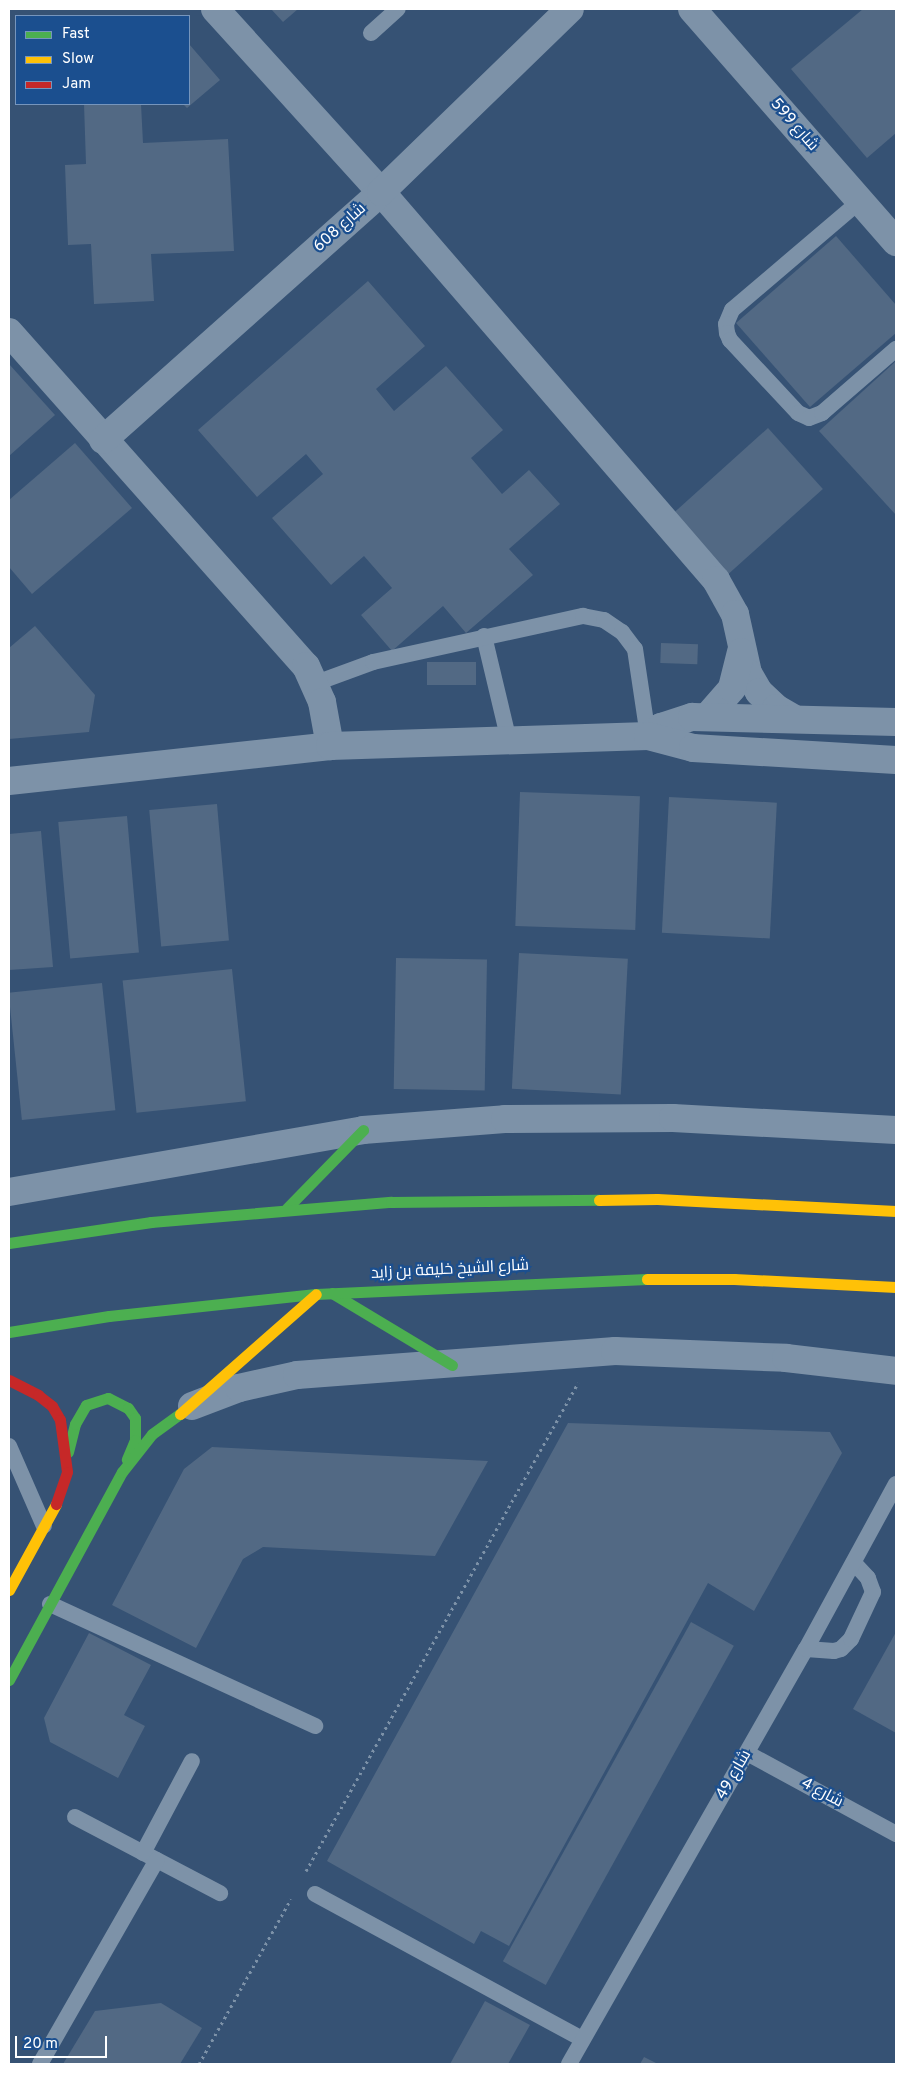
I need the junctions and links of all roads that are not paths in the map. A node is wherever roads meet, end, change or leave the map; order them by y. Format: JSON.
{"nodes":[{"id":1,"x":215,"y":9,"type":"edge"},
{"id":2,"x":398,"y":9,"type":"edge"},
{"id":3,"x":570,"y":9,"type":"edge"},
{"id":4,"x":692,"y":9,"type":"edge"},
{"id":5,"x":370,"y":33,"type":"dead end"},
{"id":6,"x":381,"y":192,"type":"junction"},
{"id":7,"x":860,"y":201,"type":"junction"},
{"id":8,"x":896,"y":242,"type":"edge"},
{"id":9,"x":9,"y":332,"type":"edge"},
{"id":10,"x":896,"y":349,"type":"edge"},
{"id":11,"x":103,"y":440,"type":"junction"},
{"id":12,"x":484,"y":636,"type":"junction"},
{"id":13,"x":741,"y":652,"type":"junction"},
{"id":14,"x":316,"y":683,"type":"junction"},
{"id":15,"x":708,"y":716,"type":"junction"},
{"id":16,"x":795,"y":719,"type":"junction"},
{"id":17,"x":896,"y":722,"type":"edge"},
{"id":18,"x":648,"y":736,"type":"junction"},
{"id":19,"x":509,"y":741,"type":"junction"},
{"id":20,"x":330,"y":746,"type":"junction"},
{"id":21,"x":896,"y":760,"type":"edge"},
{"id":22,"x":9,"y":781,"type":"edge"},
{"id":23,"x":363,"y":1130,"type":"junction"},
{"id":24,"x":896,"y":1130,"type":"edge"},
{"id":25,"x":9,"y":1192,"type":"edge"},
{"id":26,"x":287,"y":1208,"type":"junction"},
{"id":27,"x":896,"y":1211,"type":"edge"},
{"id":28,"x":9,"y":1244,"type":"edge"},
{"id":29,"x":896,"y":1287,"type":"edge"},
{"id":30,"x":332,"y":1292,"type":"junction"},
{"id":31,"x":316,"y":1294,"type":"junction"},
{"id":32,"x":9,"y":1332,"type":"edge"},
{"id":33,"x":452,"y":1365,"type":"junction"},
{"id":34,"x":893,"y":1373,"type":"edge"},
{"id":35,"x":9,"y":1380,"type":"edge"},
{"id":36,"x":190,"y":1406,"type":"junction"},
{"id":37,"x":9,"y":1446,"type":"edge"},
{"id":38,"x":68,"y":1454,"type":"junction"},
{"id":39,"x":122,"y":1472,"type":"junction"},
{"id":40,"x":896,"y":1484,"type":"edge"},
{"id":41,"x":889,"y":1514,"type":"edge"},
{"id":42,"x":44,"y":1526,"type":"junction"},
{"id":43,"x":854,"y":1563,"type":"junction"},
{"id":44,"x":9,"y":1590,"type":"edge"},
{"id":45,"x":50,"y":1604,"type":"junction"},
{"id":46,"x":806,"y":1649,"type":"junction"},
{"id":47,"x":9,"y":1680,"type":"edge"},
{"id":48,"x":315,"y":1726,"type":"dead end"},
{"id":49,"x":747,"y":1753,"type":"junction"},
{"id":50,"x":192,"y":1761,"type":"dead end"},
{"id":51,"x":75,"y":1817,"type":"dead end"},
{"id":52,"x":893,"y":1828,"type":"edge"},
{"id":53,"x":150,"y":1857,"type":"junction"},
{"id":54,"x":220,"y":1892,"type":"dead end"},
{"id":55,"x":315,"y":1894,"type":"dead end"},
{"id":56,"x":582,"y":2040,"type":"junction"},
{"id":57,"x":40,"y":2064,"type":"edge"},
{"id":58,"x":569,"y":2064,"type":"edge"}],
"edges":[{"from":1,"to":6,"type":"street"},
{"from":2,"to":5,"type":"lane"},
{"from":3,"to":6,"type":"street","name":"شارع 608"},
{"from":4,"to":7,"type":"street","name":"شارع 599"},
{"from":6,"to":11,"type":"street","name":"شارع 608"},
{"from":6,"to":13,"type":"street"},
{"from":7,"to":8,"type":"street","name":"شارع 599"},
{"from":7,"to":10,"type":"lane"},
{"from":9,"to":11,"type":"street"},
{"from":11,"to":14,"type":"street"},
{"from":12,"to":14,"type":"lane"},
{"from":12,"to":18,"type":"lane"},
{"from":12,"to":19,"type":"lane"},
{"from":13,"to":15,"type":"street"},
{"from":13,"to":16,"type":"street"},
{"from":14,"to":20,"type":"street"},
{"from":15,"to":16,"type":"street"},
{"from":15,"to":18,"type":"street"},
{"from":16,"to":17,"type":"street"},
{"from":18,"to":19,"type":"street"},
{"from":18,"to":21,"type":"street"},
{"from":19,"to":20,"type":"street"},
{"from":20,"to":22,"type":"street"},
{"from":23,"to":24,"type":"street"},
{"from":23,"to":25,"type":"street"},
{"from":23,"to":26,"type":"main road"},
{"from":26,"to":27,"type":"main road"},
{"from":26,"to":28,"type":"main road"},
{"from":29,"to":30,"type":"main road","name":"شارع الشيخ خليفة بن زايد"},
{"from":30,"to":31,"type":"main road","name":"شارع الشيخ خليفة بن زايد"},
{"from":30,"to":33,"type":"main road"},
{"from":31,"to":32,"type":"main road","name":"شارع الشيخ خليفة بن زايد"},
{"from":31,"to":36,"type":"main road"},
{"from":33,"to":34,"type":"street"},
{"from":33,"to":36,"type":"street"},
{"from":35,"to":38,"type":"main road"},
{"from":36,"to":39,"type":"main road"},
{"from":37,"to":42,"type":"lane"},
{"from":38,"to":39,"type":"main road"},
{"from":38,"to":42,"type":"main road"},
{"from":39,"to":45,"type":"main road"},
{"from":40,"to":41,"type":"lane","name":"شارع 49"},
{"from":41,"to":43,"type":"lane","name":"شارع 49"},
{"from":42,"to":44,"type":"main road"},
{"from":43,"to":46,"type":"lane","name":"شارع 49"},
{"from":43,"to":46,"type":"lane"},
{"from":45,"to":47,"type":"main road"},
{"from":45,"to":48,"type":"lane"},
{"from":46,"to":49,"type":"lane","name":"شارع 49"},
{"from":49,"to":52,"type":"lane","name":"شارع 4"},
{"from":49,"to":56,"type":"lane","name":"شارع 49"},
{"from":50,"to":53,"type":"lane"},
{"from":51,"to":53,"type":"lane"},
{"from":53,"to":54,"type":"lane"},
{"from":53,"to":57,"type":"lane"},
{"from":55,"to":56,"type":"lane"},
{"from":56,"to":58,"type":"lane","name":"شارع 49"}]}
